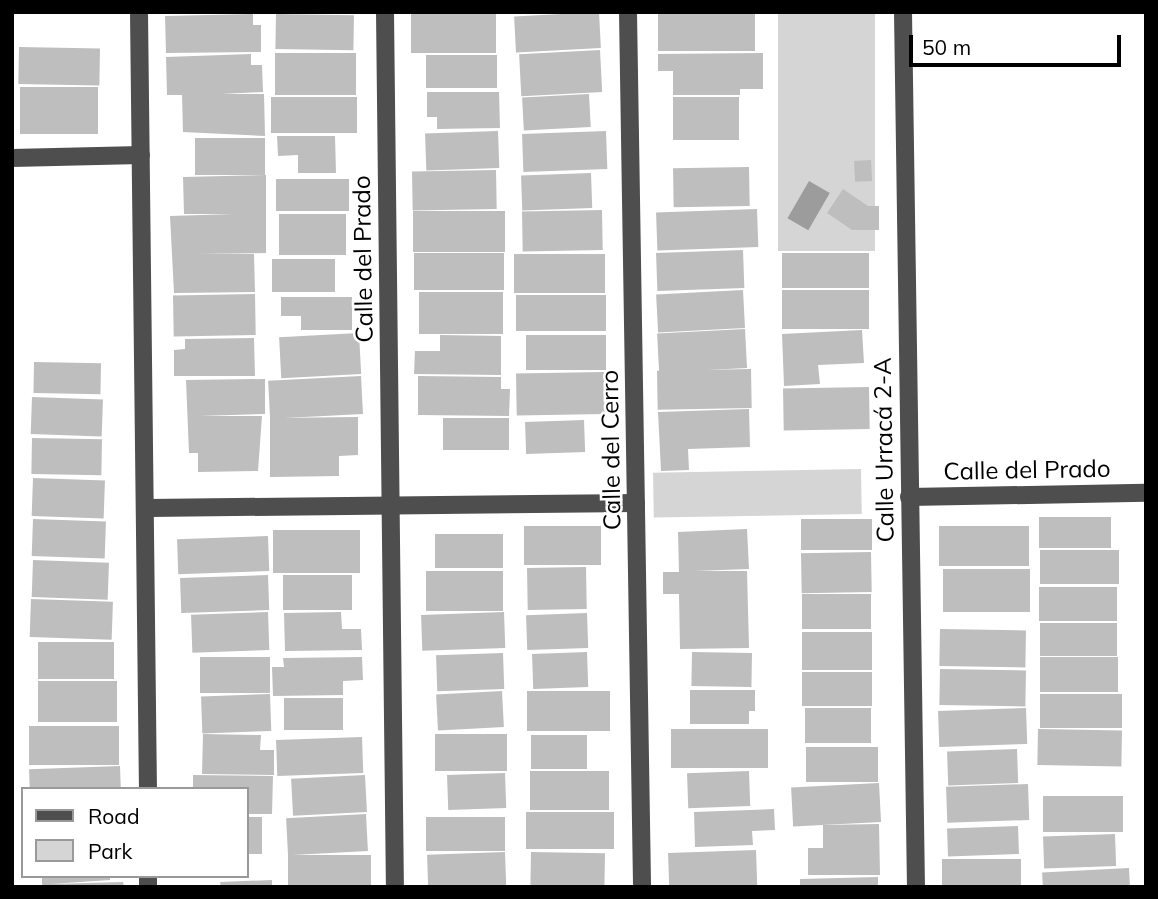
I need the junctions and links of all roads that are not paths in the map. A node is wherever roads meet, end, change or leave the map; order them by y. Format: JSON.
{"nodes":[{"id":1,"x":139,"y":12,"type":"edge"},
{"id":2,"x":385,"y":12,"type":"edge"},
{"id":3,"x":628,"y":12,"type":"edge"},
{"id":4,"x":903,"y":12,"type":"edge"},
{"id":5,"x":141,"y":155,"type":"junction"},
{"id":6,"x":12,"y":158,"type":"edge"},
{"id":7,"x":1146,"y":493,"type":"edge"},
{"id":8,"x":909,"y":497,"type":"junction"},
{"id":9,"x":636,"y":503,"type":"junction"},
{"id":10,"x":390,"y":504,"type":"junction"},
{"id":11,"x":148,"y":508,"type":"junction"},
{"id":12,"x":148,"y":787,"type":"edge"},
{"id":13,"x":395,"y":887,"type":"edge"},
{"id":14,"x":642,"y":887,"type":"edge"},
{"id":15,"x":916,"y":887,"type":"edge"}],
"edges":[{"from":1,"to":5,"type":"street"},
{"from":2,"to":10,"type":"street","name":"Calle del Prado"},
{"from":3,"to":9,"type":"street","name":"Calle del Cerro"},
{"from":4,"to":8,"type":"street","name":"Calle Urracá 2-A"},
{"from":5,"to":6,"type":"street"},
{"from":5,"to":11,"type":"street"},
{"from":7,"to":8,"type":"street","name":"Calle del Prado"},
{"from":8,"to":15,"type":"street","name":"Calle Urracá 2-A"},
{"from":9,"to":10,"type":"street"},
{"from":9,"to":14,"type":"street","name":"Calle del Cerro"},
{"from":10,"to":11,"type":"street"},
{"from":10,"to":13,"type":"street","name":"Calle del Prado"},
{"from":11,"to":12,"type":"street"}]}
